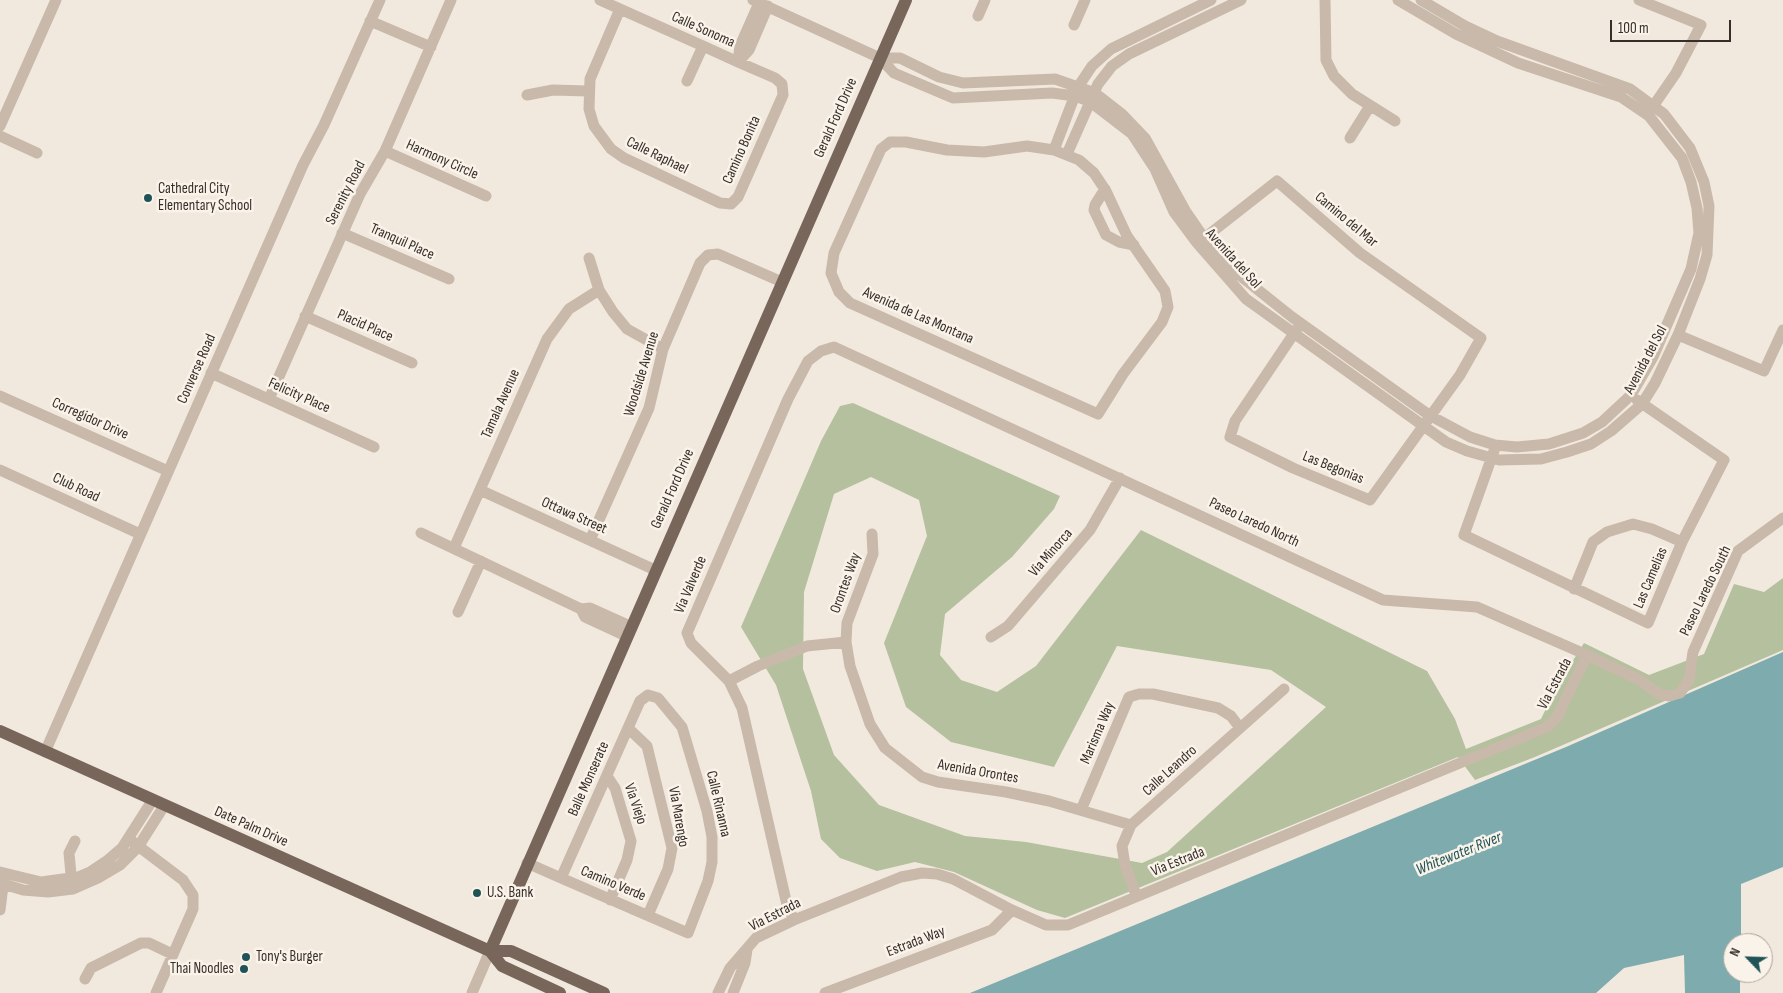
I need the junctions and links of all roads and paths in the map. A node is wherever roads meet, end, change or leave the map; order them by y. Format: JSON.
{"nodes":[{"id":1,"x":56,"y":0,"type":"edge"},
{"id":2,"x":380,"y":0,"type":"edge"},
{"id":3,"x":451,"y":0,"type":"edge"},
{"id":4,"x":600,"y":0,"type":"edge"},
{"id":5,"x":906,"y":0,"type":"edge"},
{"id":6,"x":985,"y":0,"type":"edge"},
{"id":7,"x":1085,"y":0,"type":"edge"},
{"id":8,"x":1184,"y":0,"type":"edge"},
{"id":9,"x":1211,"y":0,"type":"edge"},
{"id":10,"x":1241,"y":0,"type":"edge"},
{"id":11,"x":1325,"y":0,"type":"edge"},
{"id":12,"x":1398,"y":0,"type":"edge"},
{"id":13,"x":1422,"y":0,"type":"edge"},
{"id":14,"x":1639,"y":0,"type":"edge"},
{"id":15,"x":760,"y":3,"type":"edge"},
{"id":16,"x":620,"y":9,"type":"junction"},
{"id":17,"x":1189,"y":11,"type":"junction"},
{"id":18,"x":978,"y":16,"type":"dead end"},
{"id":19,"x":370,"y":21,"type":"junction"},
{"id":20,"x":1074,"y":25,"type":"dead end"},
{"id":21,"x":703,"y":46,"type":"junction"},
{"id":22,"x":430,"y":47,"type":"junction"},
{"id":23,"x":880,"y":58,"type":"junction"},
{"id":24,"x":738,"y":62,"type":"junction"},
{"id":25,"x":687,"y":81,"type":"dead end"},
{"id":26,"x":588,"y":91,"type":"junction"},
{"id":27,"x":1076,"y":91,"type":"junction"},
{"id":28,"x":527,"y":95,"type":"dead end"},
{"id":29,"x":783,"y":96,"type":"joint"},
{"id":30,"x":1093,"y":97,"type":"junction"},
{"id":31,"x":1654,"y":105,"type":"junction"},
{"id":32,"x":1370,"y":106,"type":"junction"},
{"id":33,"x":1396,"y":121,"type":"dead end"},
{"id":34,"x":0,"y":126,"type":"edge"},
{"id":35,"x":0,"y":136,"type":"edge"},
{"id":36,"x":1350,"y":138,"type":"dead end"},
{"id":37,"x":1054,"y":150,"type":"junction"},
{"id":38,"x":385,"y":151,"type":"junction"},
{"id":39,"x":37,"y":153,"type":"dead end"},
{"id":40,"x":1067,"y":154,"type":"junction"},
{"id":41,"x":1105,"y":189,"type":"junction"},
{"id":42,"x":486,"y":196,"type":"dead end"},
{"id":43,"x":720,"y":203,"type":"joint"},
{"id":44,"x":342,"y":233,"type":"junction"},
{"id":45,"x":1200,"y":240,"type":"junction"},
{"id":46,"x":1134,"y":245,"type":"junction"},
{"id":47,"x":588,"y":258,"type":"dead end"},
{"id":48,"x":449,"y":279,"type":"dead end"},
{"id":49,"x":782,"y":282,"type":"junction"},
{"id":50,"x":599,"y":290,"type":"junction"},
{"id":51,"x":306,"y":316,"type":"junction"},
{"id":52,"x":1301,"y":324,"type":"junction"},
{"id":53,"x":1783,"y":330,"type":"edge"},
{"id":54,"x":1294,"y":334,"type":"junction"},
{"id":55,"x":1678,"y":335,"type":"junction"},
{"id":56,"x":1481,"y":338,"type":"joint"},
{"id":57,"x":663,"y":349,"type":"junction"},
{"id":58,"x":821,"y":351,"type":"joint"},
{"id":59,"x":412,"y":363,"type":"dead end"},
{"id":60,"x":211,"y":373,"type":"junction"},
{"id":61,"x":1631,"y":395,"type":"junction"},
{"id":62,"x":0,"y":396,"type":"edge"},
{"id":63,"x":269,"y":399,"type":"junction"},
{"id":64,"x":1642,"y":404,"type":"junction"},
{"id":65,"x":1429,"y":415,"type":"junction"},
{"id":66,"x":1422,"y":425,"type":"junction"},
{"id":67,"x":1495,"y":445,"type":"junction"},
{"id":68,"x":374,"y":447,"type":"dead end"},
{"id":69,"x":1492,"y":458,"type":"junction"},
{"id":70,"x":0,"y":470,"type":"edge"},
{"id":71,"x":168,"y":471,"type":"junction"},
{"id":72,"x":1120,"y":478,"type":"junction"},
{"id":73,"x":480,"y":490,"type":"junction"},
{"id":74,"x":1783,"y":518,"type":"edge"},
{"id":75,"x":421,"y":533,"type":"dead end"},
{"id":76,"x":140,"y":534,"type":"junction"},
{"id":77,"x":872,"y":534,"type":"dead end"},
{"id":78,"x":590,"y":540,"type":"junction"},
{"id":79,"x":1682,"y":542,"type":"junction"},
{"id":80,"x":454,"y":548,"type":"junction"},
{"id":81,"x":481,"y":561,"type":"junction"},
{"id":82,"x":655,"y":570,"type":"junction"},
{"id":83,"x":1574,"y":589,"type":"junction"},
{"id":84,"x":458,"y":612,"type":"dead end"},
{"id":85,"x":628,"y":631,"type":"junction"},
{"id":86,"x":991,"y":637,"type":"dead end"},
{"id":87,"x":846,"y":642,"type":"junction"},
{"id":88,"x":1587,"y":655,"type":"junction"},
{"id":89,"x":729,"y":681,"type":"junction"},
{"id":90,"x":1284,"y":689,"type":"dead end"},
{"id":91,"x":1680,"y":693,"type":"joint"},
{"id":92,"x":648,"y":695,"type":"joint"},
{"id":93,"x":628,"y":728,"type":"junction"},
{"id":94,"x":1240,"y":728,"type":"junction"},
{"id":95,"x":0,"y":732,"type":"edge"},
{"id":96,"x":44,"y":752,"type":"junction"},
{"id":97,"x":607,"y":776,"type":"junction"},
{"id":98,"x":152,"y":801,"type":"junction"},
{"id":99,"x":164,"y":806,"type":"junction"},
{"id":100,"x":1081,"y":810,"type":"junction"},
{"id":101,"x":1131,"y":825,"type":"junction"},
{"id":102,"x":74,"y":841,"type":"dead end"},
{"id":103,"x":134,"y":843,"type":"junction"},
{"id":104,"x":527,"y":862,"type":"junction"},
{"id":105,"x":2,"y":878,"type":"edge"},
{"id":106,"x":561,"y":878,"type":"junction"},
{"id":107,"x":72,"y":884,"type":"junction"},
{"id":108,"x":1136,"y":896,"type":"junction"},
{"id":109,"x":610,"y":900,"type":"junction"},
{"id":110,"x":0,"y":910,"type":"edge"},
{"id":111,"x":1012,"y":910,"type":"junction"},
{"id":112,"x":648,"y":915,"type":"junction"},
{"id":113,"x":794,"y":920,"type":"junction"},
{"id":114,"x":688,"y":933,"type":"joint"},
{"id":115,"x":490,"y":951,"type":"junction"},
{"id":116,"x":172,"y":954,"type":"junction"},
{"id":117,"x":85,"y":979,"type":"dead end"},
{"id":118,"x":725,"y":992,"type":"edge"},
{"id":119,"x":156,"y":993,"type":"edge"},
{"id":120,"x":472,"y":993,"type":"edge"},
{"id":121,"x":560,"y":993,"type":"edge"},
{"id":122,"x":604,"y":993,"type":"edge"},
{"id":123,"x":825,"y":993,"type":"edge"}],
"edges":[{"from":1,"to":34,"type":"street"},
{"from":2,"to":19,"type":"street","name":"Converse Road"},
{"from":3,"to":22,"type":"street","name":"Serenity Road"},
{"from":4,"to":16,"type":"street","name":"Calle Sonoma"},
{"from":5,"to":23,"type":"main road","name":"Gerald Ford Drive"},
{"from":6,"to":18,"type":"street"},
{"from":7,"to":20,"type":"street"},
{"from":8,"to":17,"type":"street"},
{"from":9,"to":17,"type":"street"},
{"from":10,"to":30,"type":"street"},
{"from":11,"to":32,"type":"street"},
{"from":12,"to":61,"type":"street","name":"Avenida del Sol"},
{"from":13,"to":31,"type":"street","name":"Avenida del Sol"},
{"from":14,"to":31,"type":"street"},
{"from":15,"to":23,"type":"street"},
{"from":15,"to":24,"type":"street"},
{"from":16,"to":21,"type":"street","name":"Calle Sonoma"},
{"from":16,"to":26,"type":"street","name":"Calle Raphael"},
{"from":17,"to":27,"type":"street"},
{"from":19,"to":22,"type":"street"},
{"from":19,"to":60,"type":"street","name":"Converse Road"},
{"from":21,"to":24,"type":"street","name":"Calle Sonoma"},
{"from":21,"to":25,"type":"street"},
{"from":22,"to":38,"type":"street","name":"Serenity Road"},
{"from":23,"to":27,"type":"street","name":"Avenida del Sol"},
{"from":23,"to":27,"type":"street","name":"Avenida del Sol"},
{"from":23,"to":49,"type":"main road","name":"Gerald Ford Drive"},
{"from":24,"to":29,"type":"street","name":"Calle Sonoma"},
{"from":26,"to":28,"type":"street"},
{"from":26,"to":43,"type":"street","name":"Calle Raphael"},
{"from":27,"to":30,"type":"street","name":"Avenida del Sol"},
{"from":27,"to":37,"type":"street"},
{"from":29,"to":43,"type":"street","name":"Camino Bonita"},
{"from":30,"to":40,"type":"street"},
{"from":30,"to":45,"type":"street","name":"Avenida del Sol"},
{"from":31,"to":55,"type":"street","name":"Avenida del Sol"},
{"from":32,"to":33,"type":"street"},
{"from":32,"to":36,"type":"street"},
{"from":35,"to":39,"type":"street"},
{"from":37,"to":40,"type":"street","name":"Avenida de Las Montana"},
{"from":37,"to":46,"type":"street","name":"Avenida de Las Montana"},
{"from":38,"to":42,"type":"street","name":"Harmony Circle"},
{"from":38,"to":44,"type":"street","name":"Serenity Road"},
{"from":40,"to":41,"type":"street","name":"Avenida de Las Montana"},
{"from":41,"to":46,"type":"street","name":"Avenida de Las Montana"},
{"from":41,"to":46,"type":"street"},
{"from":44,"to":48,"type":"street","name":"Tranquil Place"},
{"from":44,"to":51,"type":"street","name":"Serenity Road"},
{"from":45,"to":52,"type":"street","name":"Avenida del Sol"},
{"from":45,"to":54,"type":"street","name":"Avenida del Sol"},
{"from":45,"to":56,"type":"street","name":"Camino del Mar"},
{"from":47,"to":50,"type":"street"},
{"from":49,"to":57,"type":"street","name":"Woodside Avenue"},
{"from":49,"to":82,"type":"main road","name":"Gerald Ford Drive"},
{"from":50,"to":57,"type":"street"},
{"from":50,"to":73,"type":"street","name":"Tamala Avenue"},
{"from":51,"to":59,"type":"street","name":"Placid Place"},
{"from":51,"to":63,"type":"street","name":"Serenity Road"},
{"from":52,"to":54,"type":"street","name":"Las Begonias"},
{"from":52,"to":65,"type":"street","name":"Avenida del Sol"},
{"from":53,"to":55,"type":"street"},
{"from":54,"to":66,"type":"street","name":"Avenida del Sol"},
{"from":54,"to":66,"type":"street","name":"Las Begonias"},
{"from":55,"to":64,"type":"street","name":"Avenida del Sol"},
{"from":56,"to":65,"type":"street","name":"Las Begonias"},
{"from":57,"to":78,"type":"street","name":"Woodside Avenue"},
{"from":58,"to":72,"type":"street","name":"Paseo Laredo North"},
{"from":58,"to":89,"type":"street","name":"Via Valverde"},
{"from":60,"to":63,"type":"street","name":"Felicity Place"},
{"from":60,"to":71,"type":"street","name":"Converse Road"},
{"from":61,"to":64,"type":"street","name":"Las Camelias"},
{"from":61,"to":67,"type":"street","name":"Avenida del Sol"},
{"from":62,"to":71,"type":"street","name":"Corregidor Drive"},
{"from":63,"to":68,"type":"street","name":"Felicity Place"},
{"from":64,"to":69,"type":"street","name":"Avenida del Sol"},
{"from":64,"to":79,"type":"street","name":"Las Camelias"},
{"from":65,"to":66,"type":"street","name":"Las Begonias"},
{"from":65,"to":67,"type":"street","name":"Avenida del Sol"},
{"from":66,"to":69,"type":"street","name":"Avenida del Sol"},
{"from":67,"to":69,"type":"street","name":"Las Camelias"},
{"from":69,"to":83,"type":"street","name":"Las Camelias"},
{"from":70,"to":76,"type":"street","name":"Club Road"},
{"from":71,"to":76,"type":"street","name":"Converse Road"},
{"from":72,"to":86,"type":"street","name":"Via Minorca"},
{"from":72,"to":88,"type":"street","name":"Paseo Laredo North"},
{"from":73,"to":78,"type":"street","name":"Ottawa Street"},
{"from":73,"to":80,"type":"street","name":"Tamala Avenue"},
{"from":74,"to":91,"type":"street","name":"Paseo Laredo South"},
{"from":75,"to":80,"type":"street"},
{"from":76,"to":96,"type":"street","name":"Converse Road"},
{"from":77,"to":87,"type":"street","name":"Orontes Way"},
{"from":78,"to":82,"type":"street","name":"Ottawa Street"},
{"from":79,"to":83,"type":"street"},
{"from":79,"to":83,"type":"street","name":"Las Camelias"},
{"from":80,"to":81,"type":"street"},
{"from":81,"to":84,"type":"street"},
{"from":81,"to":85,"type":"street"},
{"from":82,"to":85,"type":"main road","name":"Gerald Ford Drive"},
{"from":85,"to":104,"type":"main road","name":"Gerald Ford Drive"},
{"from":87,"to":89,"type":"street"},
{"from":87,"to":100,"type":"street","name":"Avenida Orontes"},
{"from":88,"to":91,"type":"street","name":"Paseo Laredo North"},
{"from":88,"to":108,"type":"street","name":"Via Estrada"},
{"from":89,"to":113,"type":"street","name":"Via Valverde"},
{"from":90,"to":94,"type":"street","name":"Calle Leandro"},
{"from":92,"to":93,"type":"street","name":"Balle Monserate"},
{"from":92,"to":114,"type":"street","name":"Calle Rinanna"},
{"from":93,"to":97,"type":"street","name":"Balle Monserate"},
{"from":93,"to":112,"type":"street","name":"Via Marengo"},
{"from":94,"to":100,"type":"street","name":"Marisma Way"},
{"from":94,"to":101,"type":"street","name":"Calle Leandro"},
{"from":95,"to":96,"type":"main road","name":"Date Palm Drive"},
{"from":96,"to":98,"type":"main road","name":"Date Palm Drive"},
{"from":97,"to":106,"type":"street","name":"Balle Monserate"},
{"from":97,"to":109,"type":"street","name":"Via Viejo"},
{"from":98,"to":99,"type":"main road","name":"Date Palm Drive"},
{"from":98,"to":103,"type":"street"},
{"from":99,"to":103,"type":"street"},
{"from":99,"to":115,"type":"main road","name":"Date Palm Drive"},
{"from":100,"to":101,"type":"street","name":"Avenida Orontes"},
{"from":101,"to":108,"type":"street","name":"Calle Leandro"},
{"from":102,"to":107,"type":"street"},
{"from":103,"to":107,"type":"street"},
{"from":103,"to":116,"type":"street"},
{"from":104,"to":106,"type":"street","name":"Camino Verde"},
{"from":104,"to":115,"type":"main road","name":"Gerald Ford Drive"},
{"from":105,"to":107,"type":"street"},
{"from":105,"to":110,"type":"street"},
{"from":106,"to":109,"type":"street","name":"Camino Verde"},
{"from":108,"to":111,"type":"street","name":"Via Estrada"},
{"from":109,"to":112,"type":"street","name":"Camino Verde"},
{"from":111,"to":113,"type":"street","name":"Via Estrada"},
{"from":111,"to":123,"type":"street","name":"Estrada Way"},
{"from":112,"to":114,"type":"street","name":"Camino Verde"},
{"from":113,"to":118,"type":"street","name":"Via Estrada"},
{"from":115,"to":120,"type":"street","name":"Gerald Ford Drive"},
{"from":115,"to":121,"type":"main road","name":"Date Palm Drive"},
{"from":115,"to":122,"type":"main road","name":"Date Palm Drive"},
{"from":116,"to":117,"type":"street"},
{"from":116,"to":119,"type":"street"}]}
